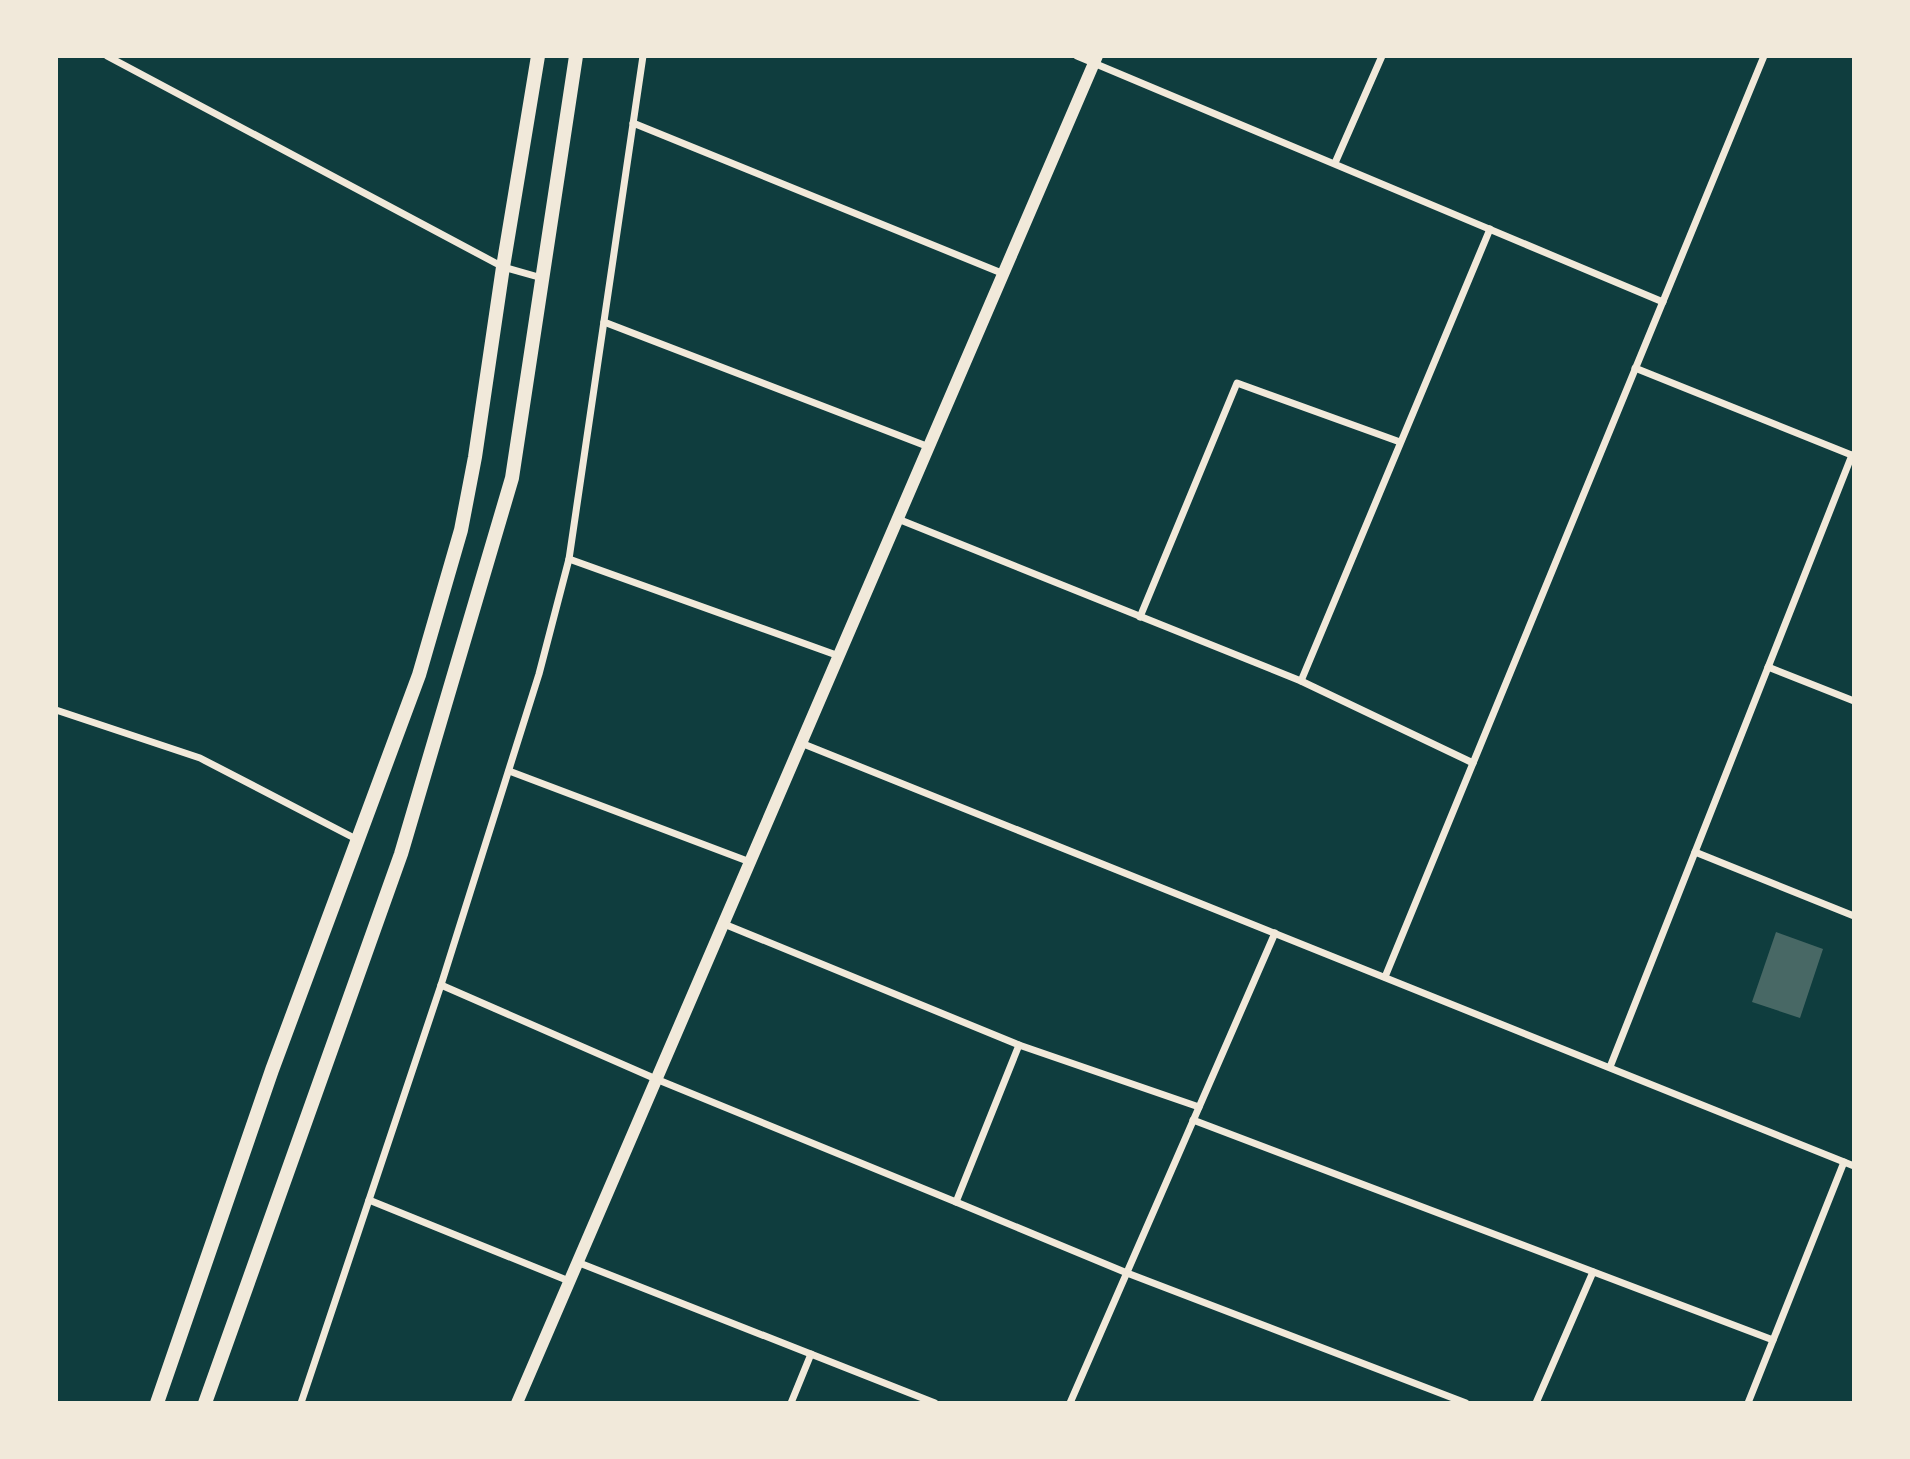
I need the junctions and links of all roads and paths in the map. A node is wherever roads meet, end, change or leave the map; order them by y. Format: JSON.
{"nodes":[{"id":1,"x":107,"y":56,"type":"edge"},
{"id":2,"x":538,"y":56,"type":"edge"},
{"id":3,"x":576,"y":56,"type":"edge"},
{"id":4,"x":643,"y":56,"type":"edge"},
{"id":5,"x":1077,"y":56,"type":"edge"},
{"id":6,"x":1382,"y":56,"type":"edge"},
{"id":7,"x":1764,"y":56,"type":"edge"},
{"id":8,"x":1096,"y":59,"type":"edge"},
{"id":9,"x":633,"y":122,"type":"junction"},
{"id":10,"x":1335,"y":163,"type":"junction"},
{"id":11,"x":1490,"y":229,"type":"junction"},
{"id":12,"x":503,"y":267,"type":"junction"},
{"id":13,"x":1004,"y":274,"type":"junction"},
{"id":14,"x":542,"y":278,"type":"junction"},
{"id":15,"x":1663,"y":302,"type":"junction"},
{"id":16,"x":604,"y":322,"type":"junction"},
{"id":17,"x":1635,"y":368,"type":"junction"},
{"id":18,"x":1401,"y":442,"type":"junction"},
{"id":19,"x":929,"y":447,"type":"junction"},
{"id":20,"x":1853,"y":455,"type":"edge"},
{"id":21,"x":898,"y":519,"type":"junction"},
{"id":22,"x":569,"y":559,"type":"junction"},
{"id":23,"x":1140,"y":617,"type":"junction"},
{"id":24,"x":839,"y":656,"type":"junction"},
{"id":25,"x":1768,"y":667,"type":"junction"},
{"id":26,"x":1301,"y":681,"type":"junction"},
{"id":27,"x":1854,"y":701,"type":"edge"},
{"id":28,"x":56,"y":710,"type":"edge"},
{"id":29,"x":801,"y":743,"type":"junction"},
{"id":30,"x":1473,"y":763,"type":"junction"},
{"id":31,"x":509,"y":771,"type":"junction"},
{"id":32,"x":358,"y":840,"type":"junction"},
{"id":33,"x":1695,"y":852,"type":"junction"},
{"id":34,"x":750,"y":862,"type":"junction"},
{"id":35,"x":1854,"y":916,"type":"edge"},
{"id":36,"x":723,"y":924,"type":"junction"},
{"id":37,"x":1275,"y":933,"type":"junction"},
{"id":38,"x":1385,"y":977,"type":"junction"},
{"id":39,"x":441,"y":985,"type":"junction"},
{"id":40,"x":1019,"y":1045,"type":"junction"},
{"id":41,"x":1610,"y":1068,"type":"junction"},
{"id":42,"x":656,"y":1079,"type":"junction"},
{"id":43,"x":1199,"y":1107,"type":"junction"},
{"id":44,"x":1194,"y":1120,"type":"junction"},
{"id":45,"x":1844,"y":1161,"type":"junction"},
{"id":46,"x":1854,"y":1166,"type":"edge"},
{"id":47,"x":369,"y":1200,"type":"junction"},
{"id":48,"x":956,"y":1202,"type":"junction"},
{"id":49,"x":578,"y":1262,"type":"junction"},
{"id":50,"x":1593,"y":1272,"type":"junction"},
{"id":51,"x":1127,"y":1273,"type":"junction"},
{"id":52,"x":569,"y":1281,"type":"junction"},
{"id":53,"x":1773,"y":1340,"type":"junction"},
{"id":54,"x":811,"y":1354,"type":"junction"},
{"id":55,"x":157,"y":1403,"type":"edge"},
{"id":56,"x":205,"y":1403,"type":"edge"},
{"id":57,"x":301,"y":1403,"type":"edge"},
{"id":58,"x":517,"y":1403,"type":"edge"},
{"id":59,"x":791,"y":1403,"type":"edge"},
{"id":60,"x":935,"y":1403,"type":"edge"},
{"id":61,"x":1070,"y":1403,"type":"edge"},
{"id":62,"x":1466,"y":1403,"type":"edge"},
{"id":63,"x":1536,"y":1403,"type":"edge"},
{"id":64,"x":1748,"y":1403,"type":"edge"}],
"edges":[{"from":1,"to":12,"type":"street"},
{"from":2,"to":12,"type":"main road"},
{"from":3,"to":14,"type":"main road"},
{"from":4,"to":9,"type":"street"},
{"from":5,"to":8,"type":"street"},
{"from":6,"to":10,"type":"street"},
{"from":7,"to":15,"type":"street"},
{"from":8,"to":10,"type":"street"},
{"from":8,"to":13,"type":"street"},
{"from":9,"to":13,"type":"street"},
{"from":9,"to":16,"type":"street"},
{"from":10,"to":11,"type":"street"},
{"from":11,"to":15,"type":"street"},
{"from":11,"to":18,"type":"street"},
{"from":12,"to":14,"type":"street"},
{"from":12,"to":32,"type":"main road"},
{"from":13,"to":19,"type":"street"},
{"from":14,"to":56,"type":"main road"},
{"from":15,"to":17,"type":"street"},
{"from":16,"to":19,"type":"street"},
{"from":16,"to":22,"type":"street"},
{"from":17,"to":20,"type":"street"},
{"from":17,"to":30,"type":"street"},
{"from":18,"to":23,"type":"street"},
{"from":18,"to":26,"type":"street"},
{"from":19,"to":21,"type":"street"},
{"from":20,"to":25,"type":"street"},
{"from":21,"to":23,"type":"street"},
{"from":21,"to":24,"type":"street"},
{"from":22,"to":24,"type":"street"},
{"from":22,"to":31,"type":"street"},
{"from":23,"to":26,"type":"street"},
{"from":24,"to":29,"type":"street"},
{"from":25,"to":27,"type":"street"},
{"from":25,"to":33,"type":"street"},
{"from":26,"to":30,"type":"street"},
{"from":28,"to":32,"type":"street"},
{"from":29,"to":34,"type":"street"},
{"from":29,"to":37,"type":"street"},
{"from":30,"to":38,"type":"street"},
{"from":31,"to":34,"type":"street"},
{"from":31,"to":39,"type":"street"},
{"from":32,"to":55,"type":"main road"},
{"from":33,"to":35,"type":"street"},
{"from":33,"to":41,"type":"street"},
{"from":34,"to":36,"type":"street"},
{"from":36,"to":40,"type":"street"},
{"from":36,"to":42,"type":"street"},
{"from":37,"to":38,"type":"street"},
{"from":37,"to":43,"type":"street"},
{"from":38,"to":41,"type":"street"},
{"from":39,"to":42,"type":"street"},
{"from":39,"to":47,"type":"street"},
{"from":40,"to":43,"type":"street"},
{"from":40,"to":48,"type":"street"},
{"from":41,"to":45,"type":"street"},
{"from":42,"to":48,"type":"street"},
{"from":42,"to":49,"type":"street"},
{"from":43,"to":44,"type":"street"},
{"from":44,"to":50,"type":"street"},
{"from":44,"to":51,"type":"street"},
{"from":45,"to":46,"type":"street"},
{"from":45,"to":53,"type":"street"},
{"from":47,"to":52,"type":"street"},
{"from":47,"to":57,"type":"street"},
{"from":48,"to":51,"type":"street"},
{"from":49,"to":52,"type":"street"},
{"from":49,"to":54,"type":"street"},
{"from":50,"to":53,"type":"street"},
{"from":50,"to":63,"type":"street"},
{"from":51,"to":61,"type":"street"},
{"from":51,"to":62,"type":"street"},
{"from":52,"to":58,"type":"street"},
{"from":53,"to":64,"type":"street"},
{"from":54,"to":59,"type":"street"},
{"from":54,"to":60,"type":"street"}]}
